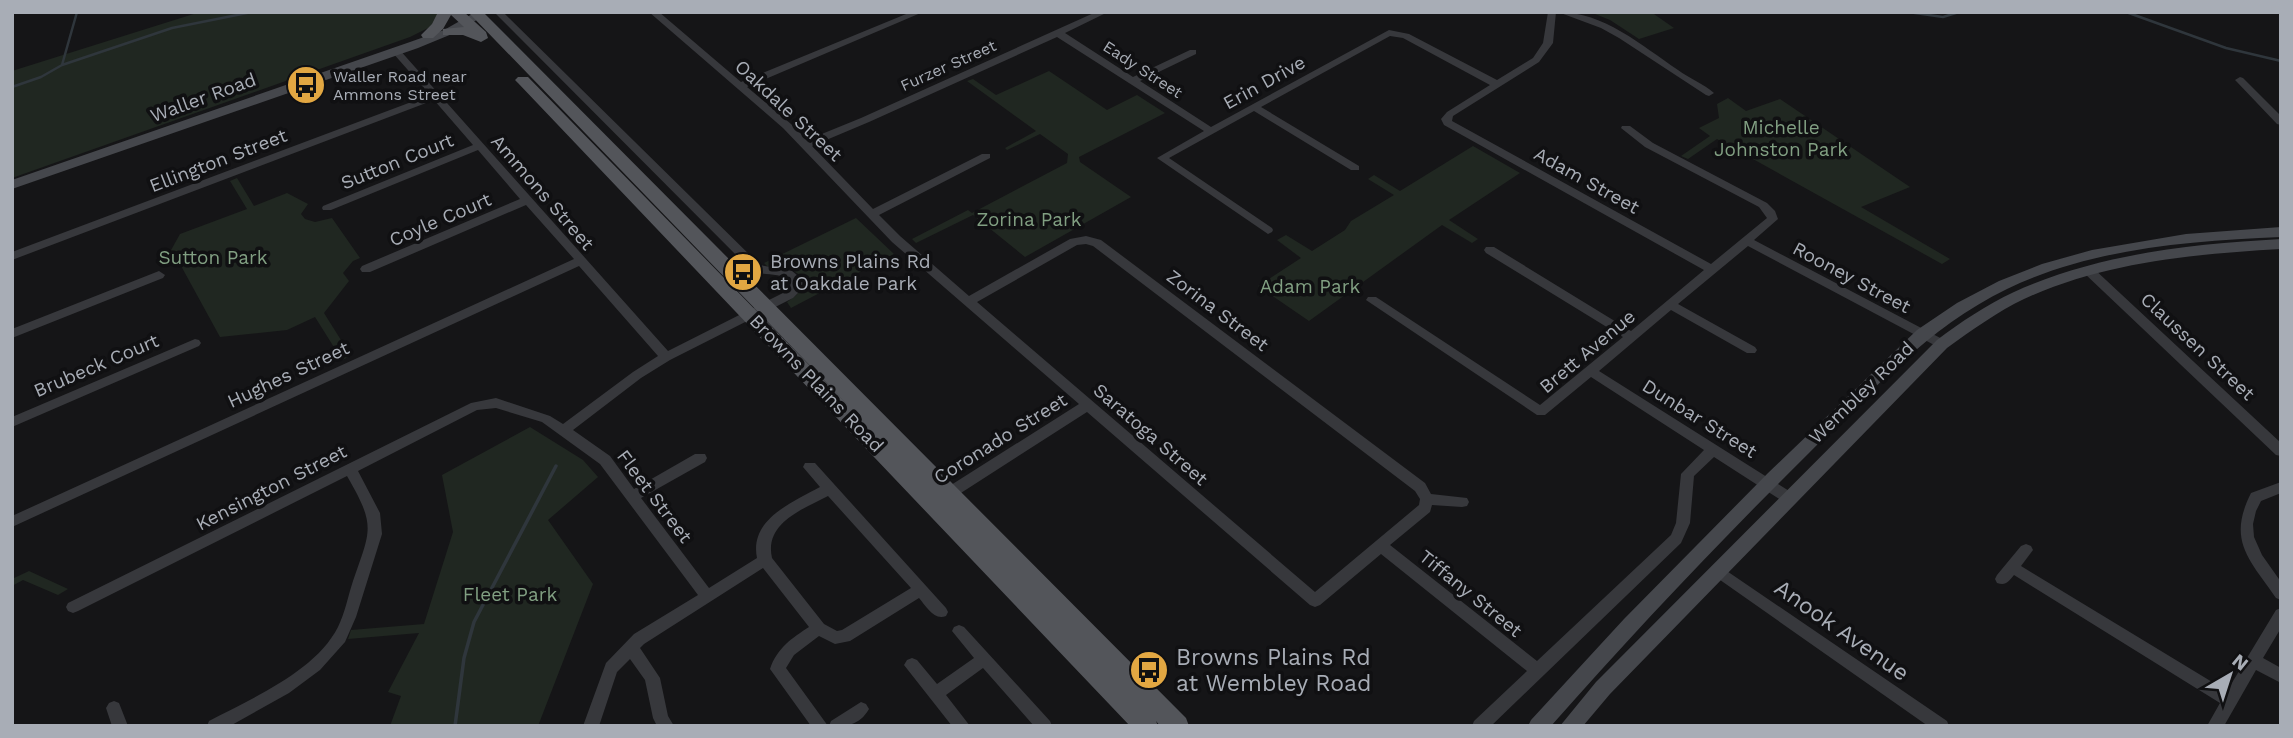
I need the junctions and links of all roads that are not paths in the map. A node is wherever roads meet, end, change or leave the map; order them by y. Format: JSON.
{"nodes":[{"id":1,"x":445,"y":12,"type":"edge"},
{"id":2,"x":653,"y":12,"type":"edge"},
{"id":3,"x":919,"y":12,"type":"edge"},
{"id":4,"x":1104,"y":12,"type":"edge"},
{"id":5,"x":1552,"y":12,"type":"edge"},
{"id":6,"x":1562,"y":12,"type":"edge"},
{"id":7,"x":499,"y":14,"type":"edge"},
{"id":8,"x":470,"y":15,"type":"edge"},
{"id":9,"x":448,"y":32,"type":"junction"},
{"id":10,"x":1058,"y":33,"type":"junction"},
{"id":11,"x":428,"y":35,"type":"junction"},
{"id":12,"x":485,"y":40,"type":"junction"},
{"id":13,"x":400,"y":48,"type":"junction"},
{"id":14,"x":1194,"y":52,"type":"dead end"},
{"id":15,"x":2240,"y":80,"type":"dead end"},
{"id":16,"x":1133,"y":81,"type":"junction"},
{"id":17,"x":1498,"y":85,"type":"junction"},
{"id":18,"x":740,"y":86,"type":"junction"},
{"id":19,"x":1709,"y":93,"type":"dead end"},
{"id":20,"x":436,"y":96,"type":"junction"},
{"id":21,"x":1254,"y":107,"type":"junction"},
{"id":22,"x":1432,"y":119,"type":"dead end"},
{"id":23,"x":1446,"y":119,"type":"junction"},
{"id":24,"x":2281,"y":122,"type":"edge"},
{"id":25,"x":1626,"y":128,"type":"dead end"},
{"id":26,"x":1211,"y":131,"type":"junction"},
{"id":27,"x":804,"y":145,"type":"junction"},
{"id":28,"x":480,"y":146,"type":"junction"},
{"id":29,"x":986,"y":156,"type":"dead end"},
{"id":30,"x":1355,"y":168,"type":"dead end"},
{"id":31,"x":12,"y":185,"type":"edge"},
{"id":32,"x":527,"y":200,"type":"junction"},
{"id":33,"x":327,"y":208,"type":"dead end"},
{"id":34,"x":1771,"y":213,"type":"joint"},
{"id":35,"x":872,"y":214,"type":"junction"},
{"id":36,"x":1268,"y":230,"type":"dead end"},
{"id":37,"x":2281,"y":232,"type":"edge"},
{"id":38,"x":896,"y":239,"type":"joint"},
{"id":39,"x":1747,"y":242,"type":"junction"},
{"id":40,"x":2281,"y":244,"type":"edge"},
{"id":41,"x":1490,"y":250,"type":"dead end"},
{"id":42,"x":12,"y":256,"type":"edge"},
{"id":43,"x":580,"y":261,"type":"junction"},
{"id":44,"x":366,"y":269,"type":"dead end"},
{"id":45,"x":1713,"y":270,"type":"junction"},
{"id":46,"x":2088,"y":270,"type":"junction"},
{"id":47,"x":159,"y":275,"type":"dead end"},
{"id":48,"x":1372,"y":300,"type":"dead end"},
{"id":49,"x":968,"y":302,"type":"junction"},
{"id":50,"x":1670,"y":305,"type":"junction"},
{"id":51,"x":758,"y":311,"type":"junction"},
{"id":52,"x":12,"y":334,"type":"edge"},
{"id":53,"x":1922,"y":334,"type":"junction"},
{"id":54,"x":1632,"y":337,"type":"junction"},
{"id":55,"x":195,"y":343,"type":"dead end"},
{"id":56,"x":1942,"y":344,"type":"junction"},
{"id":57,"x":1751,"y":350,"type":"dead end"},
{"id":58,"x":666,"y":357,"type":"junction"},
{"id":59,"x":1590,"y":371,"type":"junction"},
{"id":60,"x":486,"y":403,"type":"joint"},
{"id":61,"x":1088,"y":405,"type":"junction"},
{"id":62,"x":12,"y":422,"type":"edge"},
{"id":63,"x":563,"y":430,"type":"junction"},
{"id":64,"x":1713,"y":450,"type":"junction"},
{"id":65,"x":2281,"y":451,"type":"edge"},
{"id":66,"x":700,"y":458,"type":"dead end"},
{"id":67,"x":810,"y":467,"type":"dead end"},
{"id":68,"x":350,"y":469,"type":"junction"},
{"id":69,"x":1767,"y":484,"type":"junction"},
{"id":70,"x":2281,"y":487,"type":"edge"},
{"id":71,"x":830,"y":488,"type":"junction"},
{"id":72,"x":632,"y":496,"type":"junction"},
{"id":73,"x":1789,"y":498,"type":"junction"},
{"id":74,"x":942,"y":499,"type":"junction"},
{"id":75,"x":1427,"y":499,"type":"junction"},
{"id":76,"x":1462,"y":502,"type":"dead end"},
{"id":77,"x":12,"y":523,"type":"edge"},
{"id":78,"x":1381,"y":546,"type":"junction"},
{"id":79,"x":2026,"y":550,"type":"dead end"},
{"id":80,"x":765,"y":560,"type":"junction"},
{"id":81,"x":2012,"y":567,"type":"junction"},
{"id":82,"x":748,"y":570,"type":"joint"},
{"id":83,"x":1718,"y":571,"type":"junction"},
{"id":84,"x":2002,"y":579,"type":"dead end"},
{"id":85,"x":920,"y":589,"type":"junction"},
{"id":86,"x":2281,"y":594,"type":"edge"},
{"id":87,"x":706,"y":595,"type":"junction"},
{"id":88,"x":73,"y":607,"type":"dead end"},
{"id":89,"x":941,"y":612,"type":"dead end"},
{"id":90,"x":2281,"y":614,"type":"edge"},
{"id":91,"x":819,"y":628,"type":"junction"},
{"id":92,"x":959,"y":631,"type":"dead end"},
{"id":93,"x":630,"y":647,"type":"junction"},
{"id":94,"x":985,"y":659,"type":"junction"},
{"id":95,"x":2255,"y":661,"type":"junction"},
{"id":96,"x":912,"y":665,"type":"dead end"},
{"id":97,"x":1536,"y":670,"type":"junction"},
{"id":98,"x":2281,"y":676,"type":"edge"},
{"id":99,"x":936,"y":694,"type":"junction"},
{"id":100,"x":2230,"y":701,"type":"junction"},
{"id":101,"x":114,"y":708,"type":"dead end"},
{"id":102,"x":861,"y":709,"type":"dead end"},
{"id":103,"x":120,"y":726,"type":"edge"},
{"id":104,"x":215,"y":726,"type":"edge"},
{"id":105,"x":591,"y":726,"type":"edge"},
{"id":106,"x":666,"y":726,"type":"edge"},
{"id":107,"x":820,"y":726,"type":"edge"},
{"id":108,"x":837,"y":726,"type":"edge"},
{"id":109,"x":962,"y":726,"type":"edge"},
{"id":110,"x":1044,"y":726,"type":"edge"},
{"id":111,"x":1146,"y":726,"type":"edge"},
{"id":112,"x":1177,"y":726,"type":"edge"},
{"id":113,"x":1480,"y":726,"type":"edge"},
{"id":114,"x":1538,"y":726,"type":"edge"},
{"id":115,"x":1570,"y":726,"type":"edge"},
{"id":116,"x":1941,"y":726,"type":"edge"},
{"id":117,"x":2215,"y":726,"type":"edge"}],
"edges":[{"from":1,"to":11,"type":"main road"},
{"from":2,"to":18,"type":"street","name":"Oakdale Street"},
{"from":3,"to":18,"type":"street"},
{"from":4,"to":10,"type":"street","name":"Furzer Street"},
{"from":5,"to":17,"type":"street"},
{"from":6,"to":19,"type":"street"},
{"from":7,"to":51,"type":"street","name":"Browns Plains Road"},
{"from":8,"to":9,"type":"main road","name":"Waller Road"},
{"from":8,"to":11,"type":"main road","name":"Waller Road"},
{"from":8,"to":12,"type":"main road","name":"Browns Plains Road"},
{"from":8,"to":51,"type":"main road","name":"Browns Plains Road"},
{"from":9,"to":12,"type":"main road"},
{"from":9,"to":13,"type":"main road","name":"Waller Road"},
{"from":10,"to":16,"type":"street","name":"Eady Street"},
{"from":10,"to":27,"type":"street","name":"Furzer Street"},
{"from":11,"to":13,"type":"main road","name":"Waller Road"},
{"from":12,"to":51,"type":"main road","name":"Browns Plains Road"},
{"from":13,"to":20,"type":"street","name":"Ammons Street"},
{"from":13,"to":31,"type":"main road","name":"Waller Road"},
{"from":14,"to":16,"type":"street"},
{"from":15,"to":24,"type":"street"},
{"from":16,"to":26,"type":"street","name":"Eady Street"},
{"from":17,"to":21,"type":"street","name":"Erin Drive"},
{"from":17,"to":23,"type":"street"},
{"from":18,"to":27,"type":"street","name":"Oakdale Street"},
{"from":20,"to":28,"type":"street","name":"Ammons Street"},
{"from":20,"to":42,"type":"street","name":"Ellington Street"},
{"from":21,"to":26,"type":"street","name":"Erin Drive"},
{"from":21,"to":30,"type":"street"},
{"from":22,"to":23,"type":"street"},
{"from":23,"to":45,"type":"street","name":"Adam Street"},
{"from":25,"to":34,"type":"street"},
{"from":26,"to":36,"type":"street","name":"Erin Drive"},
{"from":27,"to":35,"type":"street","name":"Oakdale Street"},
{"from":28,"to":32,"type":"street","name":"Ammons Street"},
{"from":28,"to":33,"type":"street","name":"Sutton Court"},
{"from":29,"to":35,"type":"street"},
{"from":32,"to":43,"type":"street","name":"Ammons Street"},
{"from":32,"to":44,"type":"street","name":"Coyle Court"},
{"from":34,"to":39,"type":"street","name":"Brett Avenue"},
{"from":35,"to":38,"type":"street","name":"Oakdale Street"},
{"from":37,"to":53,"type":"main road","name":"Wembley Road"},
{"from":38,"to":49,"type":"street","name":"Saratoga Street"},
{"from":39,"to":45,"type":"street","name":"Brett Avenue"},
{"from":39,"to":53,"type":"street","name":"Rooney Street"},
{"from":40,"to":46,"type":"main road","name":"Wembley Road"},
{"from":41,"to":54,"type":"street"},
{"from":43,"to":58,"type":"street","name":"Ammons Street"},
{"from":43,"to":77,"type":"street","name":"Hughes Street"},
{"from":45,"to":50,"type":"street","name":"Brett Avenue"},
{"from":46,"to":56,"type":"main road","name":"Wembley Road"},
{"from":46,"to":65,"type":"street","name":"Claussen Street"},
{"from":47,"to":52,"type":"street"},
{"from":48,"to":59,"type":"street","name":"Brett Avenue"},
{"from":49,"to":61,"type":"street","name":"Saratoga Street"},
{"from":49,"to":75,"type":"street","name":"Zorina Street"},
{"from":50,"to":54,"type":"street","name":"Brett Avenue"},
{"from":50,"to":57,"type":"street"},
{"from":51,"to":58,"type":"street"},
{"from":51,"to":74,"type":"main road","name":"Browns Plains Road"},
{"from":53,"to":56,"type":"street","name":"Rooney Street"},
{"from":53,"to":69,"type":"main road","name":"Wembley Road"},
{"from":54,"to":59,"type":"street","name":"Brett Avenue"},
{"from":55,"to":62,"type":"street","name":"Brubeck Court"},
{"from":56,"to":73,"type":"main road","name":"Wembley Road"},
{"from":58,"to":63,"type":"street"},
{"from":59,"to":64,"type":"street","name":"Dunbar Street"},
{"from":60,"to":63,"type":"street","name":"Fleet Street"},
{"from":60,"to":68,"type":"street","name":"Kensington Street"},
{"from":61,"to":74,"type":"street","name":"Coronado Street"},
{"from":61,"to":78,"type":"street","name":"Saratoga Street"},
{"from":63,"to":72,"type":"street","name":"Fleet Street"},
{"from":64,"to":69,"type":"street","name":"Dunbar Street"},
{"from":64,"to":97,"type":"street"},
{"from":66,"to":72,"type":"street"},
{"from":67,"to":71,"type":"street"},
{"from":68,"to":88,"type":"street","name":"Kensington Street"},
{"from":68,"to":104,"type":"street"},
{"from":69,"to":73,"type":"street","name":"Dunbar Street"},
{"from":69,"to":114,"type":"main road","name":"Wembley Road"},
{"from":70,"to":86,"type":"street"},
{"from":71,"to":80,"type":"street"},
{"from":71,"to":85,"type":"street"},
{"from":72,"to":87,"type":"street","name":"Fleet Street"},
{"from":73,"to":83,"type":"main road","name":"Wembley Road"},
{"from":74,"to":111,"type":"main road","name":"Browns Plains Road"},
{"from":74,"to":112,"type":"main road","name":"Browns Plains Road"},
{"from":75,"to":76,"type":"street"},
{"from":75,"to":78,"type":"street"},
{"from":78,"to":97,"type":"street","name":"Tiffany Street"},
{"from":79,"to":81,"type":"street"},
{"from":80,"to":82,"type":"street"},
{"from":80,"to":91,"type":"street"},
{"from":81,"to":84,"type":"street"},
{"from":81,"to":100,"type":"street"},
{"from":82,"to":87,"type":"street"},
{"from":83,"to":115,"type":"main road","name":"Wembley Road"},
{"from":83,"to":116,"type":"street","name":"Anook Avenue"},
{"from":85,"to":89,"type":"street"},
{"from":85,"to":91,"type":"street"},
{"from":87,"to":93,"type":"street"},
{"from":90,"to":95,"type":"street"},
{"from":91,"to":107,"type":"street"},
{"from":92,"to":94,"type":"street"},
{"from":93,"to":105,"type":"street"},
{"from":93,"to":106,"type":"street"},
{"from":94,"to":99,"type":"street"},
{"from":94,"to":110,"type":"street"},
{"from":95,"to":98,"type":"street"},
{"from":95,"to":100,"type":"street"},
{"from":96,"to":99,"type":"street"},
{"from":97,"to":113,"type":"street"},
{"from":99,"to":109,"type":"street"},
{"from":100,"to":117,"type":"street"},
{"from":101,"to":103,"type":"street"},
{"from":102,"to":108,"type":"street"}]}
